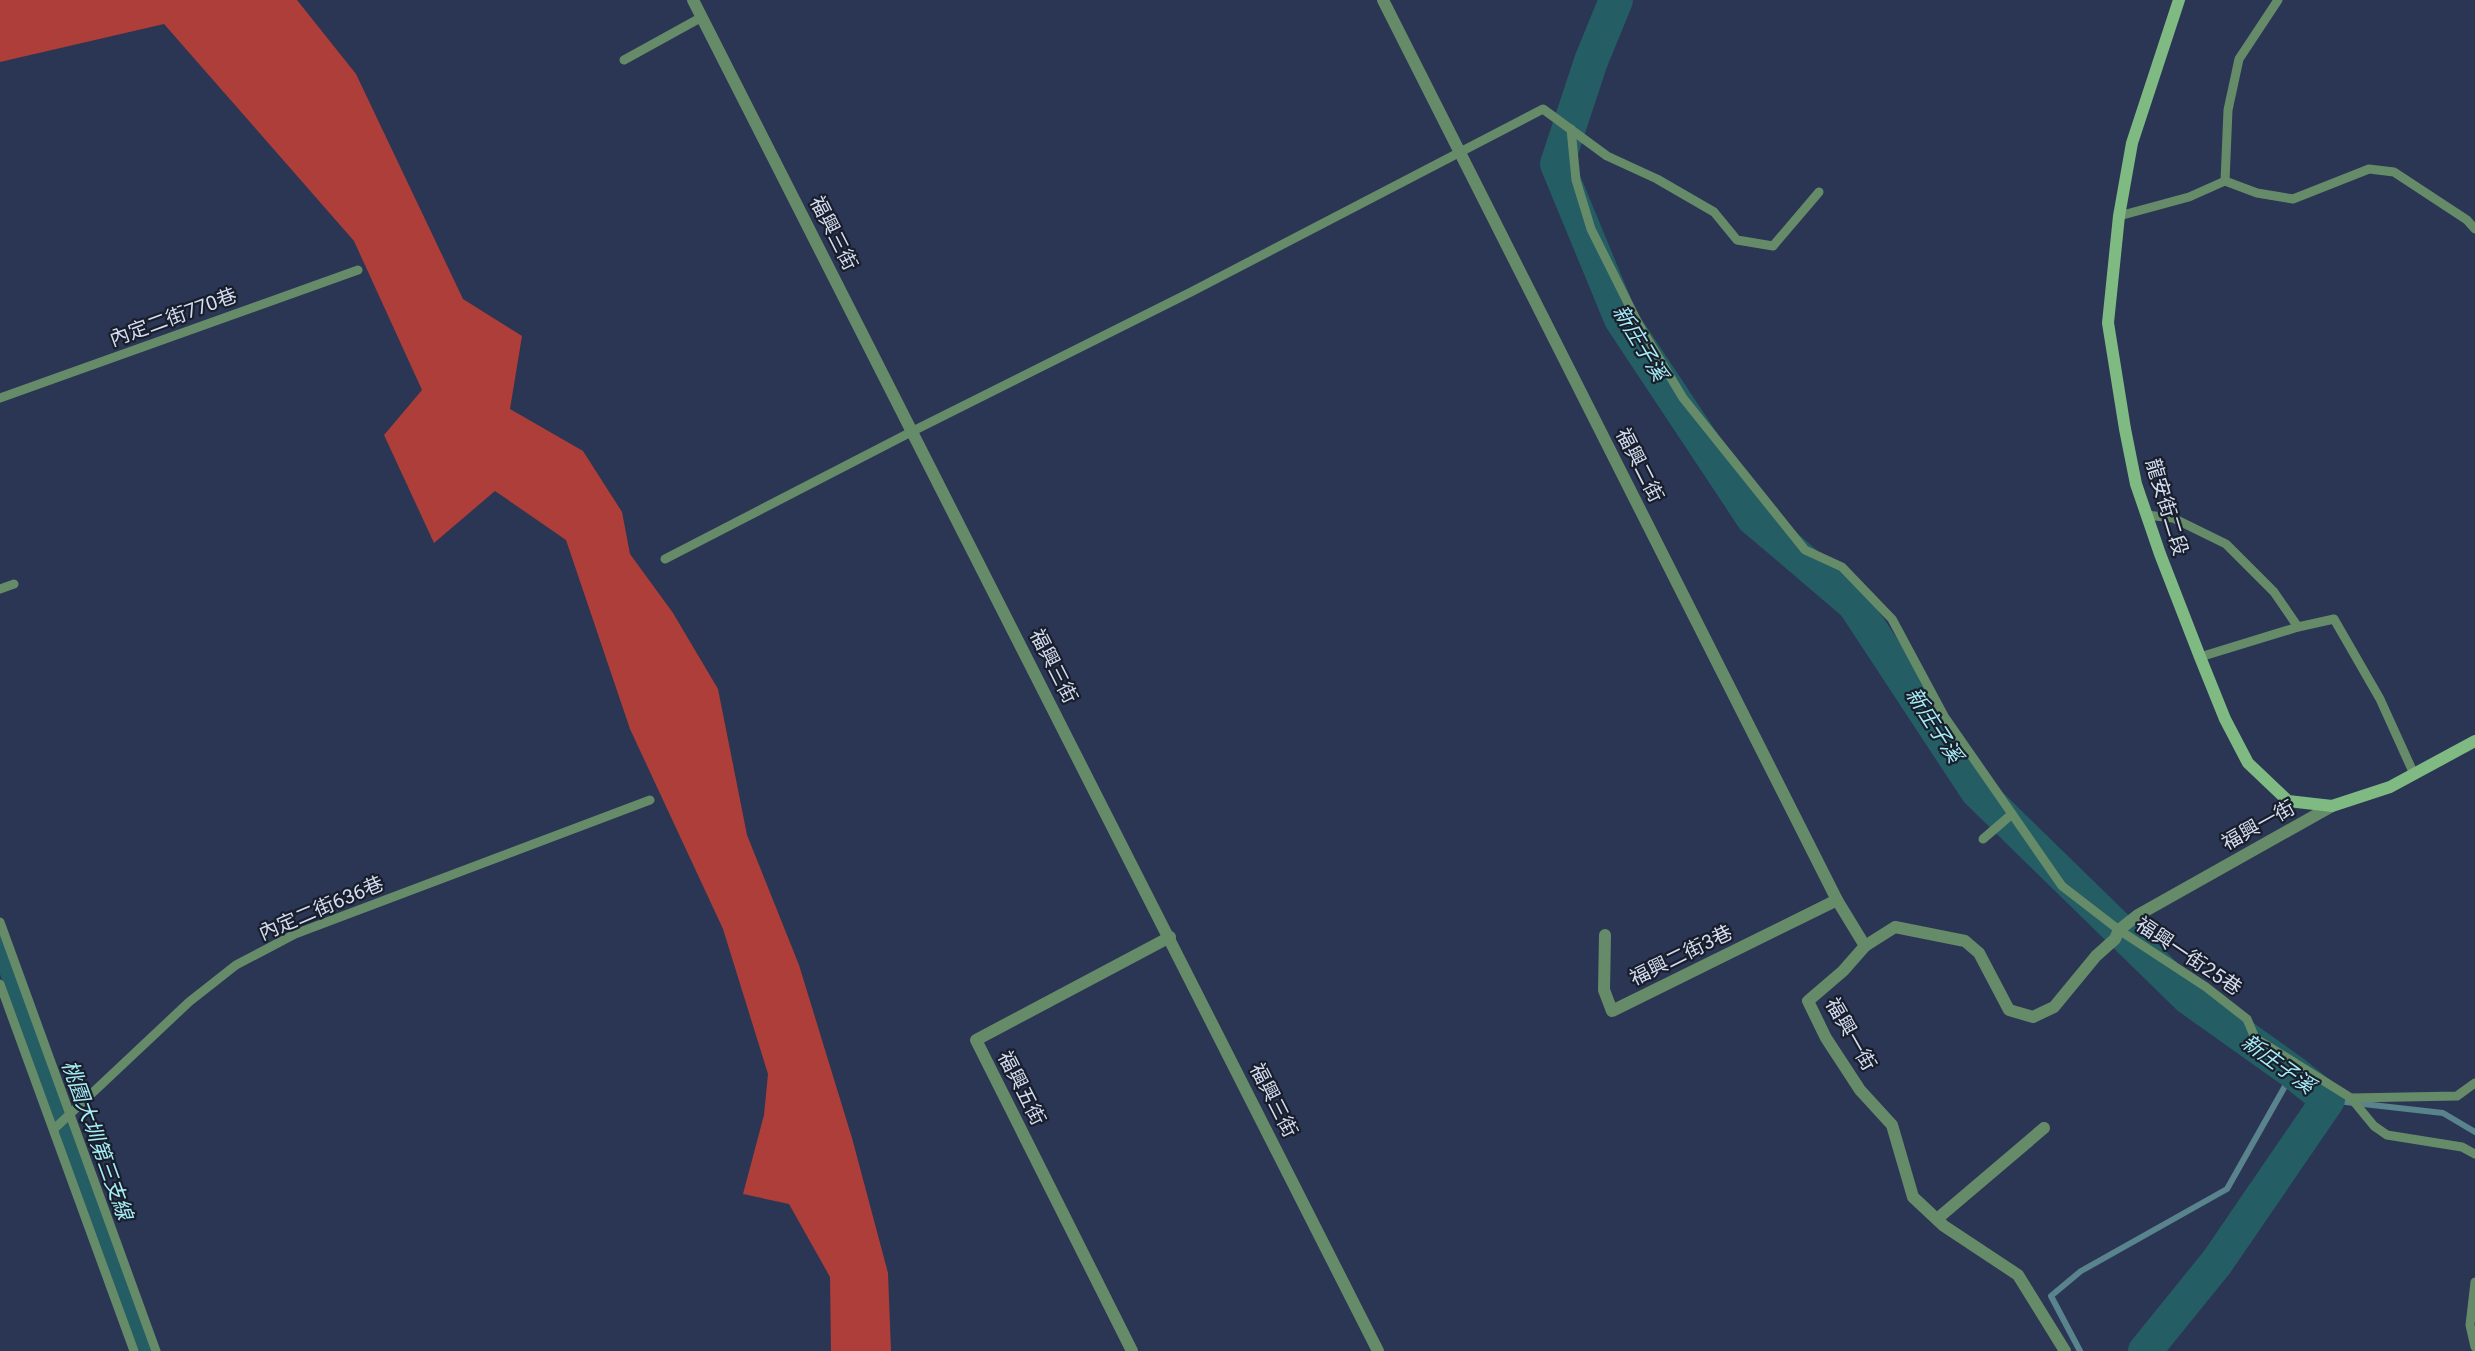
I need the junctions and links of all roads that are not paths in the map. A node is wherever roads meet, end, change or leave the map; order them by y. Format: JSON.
{"nodes":[{"id":1,"x":693,"y":0,"type":"edge"},
{"id":2,"x":1383,"y":0,"type":"edge"},
{"id":3,"x":2179,"y":0,"type":"edge"},
{"id":4,"x":2278,"y":0,"type":"edge"},
{"id":5,"x":702,"y":17,"type":"junction"},
{"id":6,"x":624,"y":60,"type":"dead end"},
{"id":7,"x":1571,"y":129,"type":"junction"},
{"id":8,"x":1460,"y":151,"type":"junction"},
{"id":9,"x":2225,"y":181,"type":"junction"},
{"id":10,"x":1819,"y":192,"type":"dead end"},
{"id":11,"x":2120,"y":216,"type":"junction"},
{"id":12,"x":2475,"y":229,"type":"edge"},
{"id":13,"x":358,"y":270,"type":"dead end"},
{"id":14,"x":0,"y":398,"type":"edge"},
{"id":15,"x":913,"y":431,"type":"junction"},
{"id":16,"x":2146,"y":515,"type":"junction"},
{"id":17,"x":666,"y":559,"type":"dead end"},
{"id":18,"x":14,"y":584,"type":"dead end"},
{"id":19,"x":0,"y":589,"type":"edge"},
{"id":20,"x":2298,"y":627,"type":"junction"},
{"id":21,"x":2200,"y":657,"type":"junction"},
{"id":22,"x":2475,"y":741,"type":"edge"},
{"id":23,"x":2414,"y":774,"type":"junction"},
{"id":24,"x":650,"y":800,"type":"dead end"},
{"id":25,"x":2332,"y":806,"type":"junction"},
{"id":26,"x":2012,"y":814,"type":"junction"},
{"id":27,"x":1983,"y":839,"type":"dead end"},
{"id":28,"x":1837,"y":900,"type":"junction"},
{"id":29,"x":0,"y":922,"type":"edge"},
{"id":30,"x":2117,"y":934,"type":"junction"},
{"id":31,"x":1605,"y":935,"type":"dead end"},
{"id":32,"x":1170,"y":937,"type":"junction"},
{"id":33,"x":1865,"y":946,"type":"junction"},
{"id":34,"x":0,"y":984,"type":"edge"},
{"id":35,"x":2475,"y":1083,"type":"edge"},
{"id":36,"x":2351,"y":1098,"type":"junction"},
{"id":37,"x":70,"y":1116,"type":"junction"},
{"id":38,"x":2044,"y":1128,"type":"dead end"},
{"id":39,"x":55,"y":1129,"type":"junction"},
{"id":40,"x":2475,"y":1154,"type":"edge"},
{"id":41,"x":1937,"y":1219,"type":"junction"},
{"id":42,"x":2475,"y":1282,"type":"edge"},
{"id":43,"x":2475,"y":1347,"type":"edge"},
{"id":44,"x":134,"y":1351,"type":"edge"},
{"id":45,"x":156,"y":1351,"type":"edge"},
{"id":46,"x":1132,"y":1351,"type":"edge"},
{"id":47,"x":1378,"y":1351,"type":"edge"},
{"id":48,"x":2066,"y":1351,"type":"edge"}],
"edges":[{"from":1,"to":5,"type":"street","name":"福興三街"},
{"from":2,"to":8,"type":"street","name":"福興二街"},
{"from":3,"to":11,"type":"street","name":"龍安街二段"},
{"from":4,"to":9,"type":"lane"},
{"from":5,"to":6,"type":"lane"},
{"from":5,"to":15,"type":"street","name":"福興三街"},
{"from":7,"to":8,"type":"lane"},
{"from":7,"to":10,"type":"lane"},
{"from":7,"to":26,"type":"lane","name":"福興一街25巷"},
{"from":8,"to":15,"type":"lane"},
{"from":8,"to":28,"type":"street","name":"福興二街"},
{"from":9,"to":11,"type":"lane"},
{"from":9,"to":12,"type":"lane"},
{"from":11,"to":16,"type":"street","name":"龍安街二段"},
{"from":13,"to":14,"type":"lane","name":"內定二街770巷"},
{"from":15,"to":17,"type":"lane"},
{"from":15,"to":32,"type":"street","name":"福興三街"},
{"from":16,"to":20,"type":"lane"},
{"from":16,"to":21,"type":"street","name":"龍安街二段"},
{"from":18,"to":19,"type":"lane"},
{"from":20,"to":21,"type":"lane"},
{"from":20,"to":23,"type":"lane"},
{"from":21,"to":25,"type":"street","name":"龍安街二段"},
{"from":22,"to":23,"type":"street","name":"龍安街二段"},
{"from":23,"to":25,"type":"street","name":"龍安街二段"},
{"from":24,"to":37,"type":"lane","name":"內定二街636巷"},
{"from":25,"to":30,"type":"street","name":"福興一街"},
{"from":26,"to":27,"type":"lane"},
{"from":26,"to":30,"type":"lane","name":"福興一街25巷"},
{"from":28,"to":31,"type":"street","name":"福興二街3巷"},
{"from":28,"to":33,"type":"street","name":"福興二街"},
{"from":29,"to":37,"type":"lane"},
{"from":30,"to":33,"type":"street","name":"福興一街"},
{"from":30,"to":36,"type":"lane","name":"福興一街25巷"},
{"from":32,"to":46,"type":"street","name":"福興五街"},
{"from":32,"to":47,"type":"street","name":"福興三街"},
{"from":33,"to":41,"type":"street","name":"福興一街"},
{"from":34,"to":39,"type":"lane"},
{"from":35,"to":36,"type":"lane"},
{"from":36,"to":40,"type":"lane","name":"福興一街25巷"},
{"from":37,"to":39,"type":"lane","name":"內定二街636巷"},
{"from":37,"to":45,"type":"lane"},
{"from":38,"to":41,"type":"street"},
{"from":39,"to":44,"type":"lane"},
{"from":41,"to":48,"type":"street","name":"福興一街"},
{"from":42,"to":43,"type":"lane"}]}
